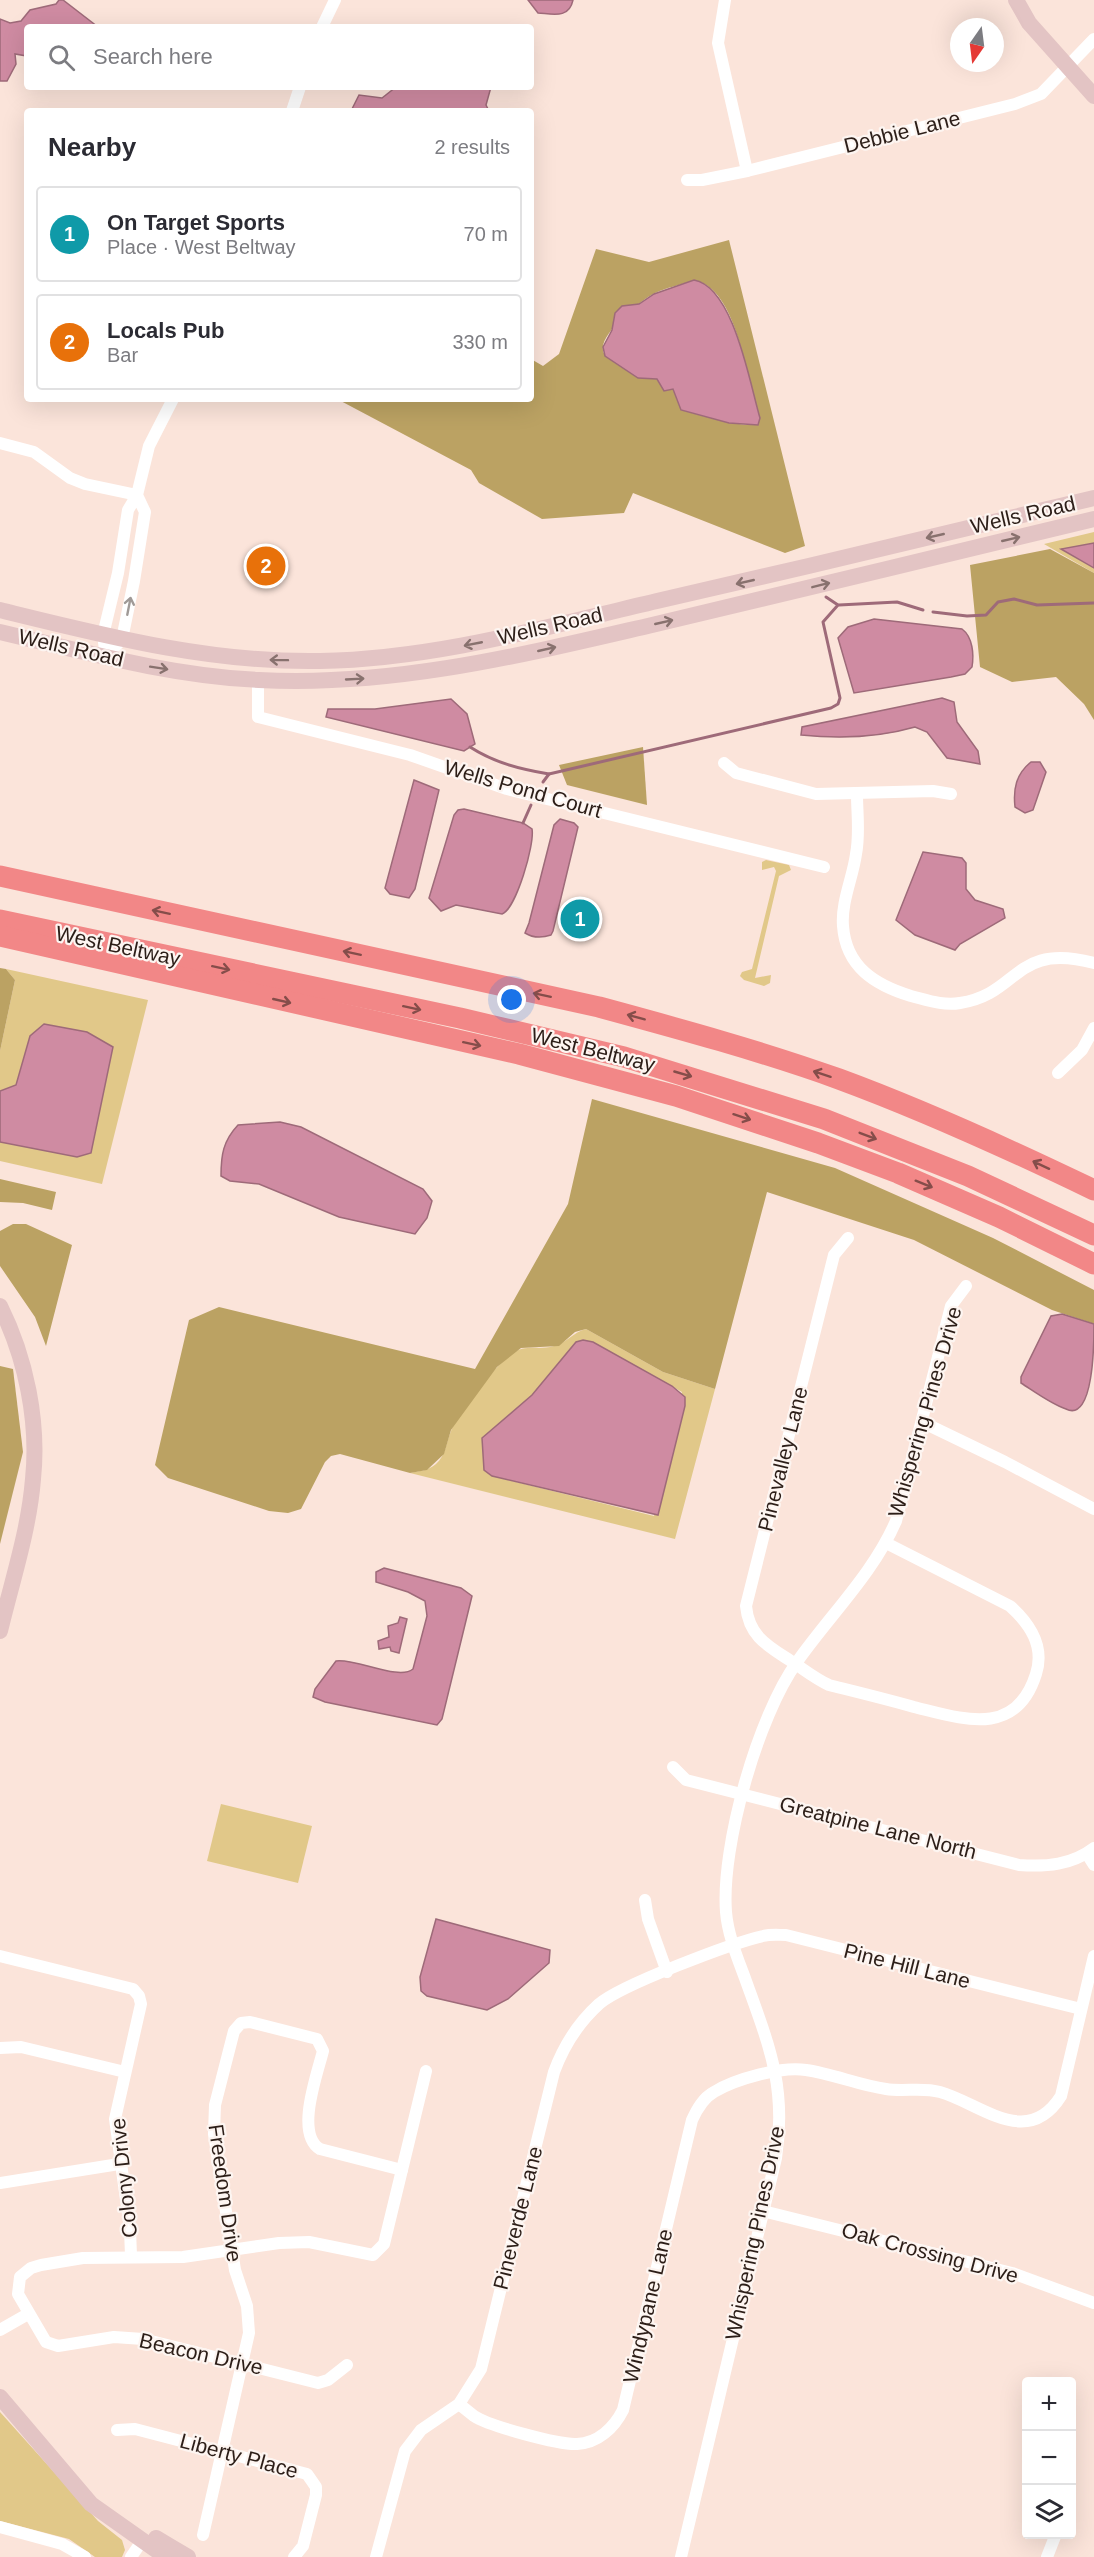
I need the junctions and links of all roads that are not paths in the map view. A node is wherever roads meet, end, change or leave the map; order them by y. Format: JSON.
{"nodes":[{"id":1,"x":335,"y":0,"type":"edge"},
{"id":2,"x":725,"y":0,"type":"edge"},
{"id":3,"x":1016,"y":0,"type":"edge"},
{"id":4,"x":323,"y":24,"type":"edge"},
{"id":5,"x":1094,"y":39,"type":"edge"},
{"id":6,"x":1068,"y":66,"type":"junction"},
{"id":7,"x":1094,"y":89,"type":"edge"},
{"id":8,"x":299,"y":90,"type":"edge"},
{"id":9,"x":1094,"y":96,"type":"edge"},
{"id":10,"x":293,"y":108,"type":"edge"},
{"id":11,"x":747,"y":171,"type":"junction"},
{"id":12,"x":687,"y":180,"type":"dead end"},
{"id":13,"x":172,"y":402,"type":"edge"},
{"id":14,"x":0,"y":443,"type":"edge"},
{"id":15,"x":137,"y":495,"type":"junction"},
{"id":16,"x":1094,"y":498,"type":"edge"},
{"id":17,"x":1094,"y":519,"type":"edge"},
{"id":18,"x":664,"y":600,"type":"junction"},
{"id":19,"x":0,"y":610,"type":"edge"},
{"id":20,"x":0,"y":632,"type":"edge"},
{"id":21,"x":103,"y":635,"type":"junction"},
{"id":22,"x":122,"y":639,"type":"junction"},
{"id":23,"x":588,"y":640,"type":"junction"},
{"id":24,"x":106,"y":657,"type":"junction"},
{"id":25,"x":258,"y":680,"type":"junction"},
{"id":26,"x":724,"y":763,"type":"dead end"},
{"id":27,"x":857,"y":794,"type":"junction"},
{"id":28,"x":951,"y":794,"type":"dead end"},
{"id":29,"x":824,"y":867,"type":"dead end"},
{"id":30,"x":0,"y":876,"type":"edge"},
{"id":31,"x":0,"y":920,"type":"edge"},
{"id":32,"x":0,"y":936,"type":"edge"},
{"id":33,"x":1094,"y":963,"type":"edge"},
{"id":34,"x":1094,"y":1028,"type":"edge"},
{"id":35,"x":1058,"y":1073,"type":"dead end"},
{"id":36,"x":1094,"y":1190,"type":"edge"},
{"id":37,"x":1094,"y":1235,"type":"edge"},
{"id":38,"x":848,"y":1238,"type":"dead end"},
{"id":39,"x":1094,"y":1264,"type":"edge"},
{"id":40,"x":966,"y":1286,"type":"dead end"},
{"id":41,"x":0,"y":1306,"type":"edge"},
{"id":42,"x":922,"y":1422,"type":"junction"},
{"id":43,"x":1094,"y":1509,"type":"edge"},
{"id":44,"x":886,"y":1543,"type":"junction"},
{"id":45,"x":0,"y":1631,"type":"edge"},
{"id":46,"x":795,"y":1664,"type":"junction"},
{"id":47,"x":674,"y":1767,"type":"dead end"},
{"id":48,"x":744,"y":1794,"type":"junction"},
{"id":49,"x":1090,"y":1851,"type":"edge"},
{"id":50,"x":1094,"y":1865,"type":"edge"},
{"id":51,"x":645,"y":1900,"type":"dead end"},
{"id":52,"x":733,"y":1946,"type":"junction"},
{"id":53,"x":0,"y":1956,"type":"edge"},
{"id":54,"x":1094,"y":1956,"type":"edge"},
{"id":55,"x":667,"y":1972,"type":"junction"},
{"id":56,"x":1082,"y":2010,"type":"junction"},
{"id":57,"x":0,"y":2048,"type":"edge"},
{"id":58,"x":777,"y":2070,"type":"junction"},
{"id":59,"x":426,"y":2071,"type":"dead end"},
{"id":60,"x":125,"y":2072,"type":"junction"},
{"id":61,"x":119,"y":2164,"type":"junction"},
{"id":62,"x":402,"y":2170,"type":"junction"},
{"id":63,"x":0,"y":2183,"type":"edge"},
{"id":64,"x":763,"y":2211,"type":"junction"},
{"id":65,"x":232,"y":2250,"type":"junction"},
{"id":66,"x":131,"y":2256,"type":"junction"},
{"id":67,"x":1094,"y":2303,"type":"edge"},
{"id":68,"x":28,"y":2314,"type":"junction"},
{"id":69,"x":0,"y":2330,"type":"edge"},
{"id":70,"x":241,"y":2364,"type":"junction"},
{"id":71,"x":347,"y":2365,"type":"dead end"},
{"id":72,"x":0,"y":2397,"type":"edge"},
{"id":73,"x":459,"y":2404,"type":"junction"},
{"id":74,"x":117,"y":2430,"type":"dead end"},
{"id":75,"x":222,"y":2450,"type":"junction"},
{"id":76,"x":0,"y":2527,"type":"edge"},
{"id":77,"x":202,"y":2535,"type":"dead end"},
{"id":78,"x":144,"y":2537,"type":"junction"},
{"id":79,"x":1054,"y":2539,"type":"edge"},
{"id":80,"x":85,"y":2557,"type":"edge"},
{"id":81,"x":131,"y":2557,"type":"edge"},
{"id":82,"x":166,"y":2557,"type":"edge"},
{"id":83,"x":189,"y":2557,"type":"edge"},
{"id":84,"x":294,"y":2557,"type":"edge"},
{"id":85,"x":376,"y":2557,"type":"edge"},
{"id":86,"x":681,"y":2557,"type":"edge"},
{"id":87,"x":1047,"y":2557,"type":"edge"}],
"edges":[{"from":1,"to":4,"type":"street"},
{"from":2,"to":11,"type":"street"},
{"from":3,"to":6,"type":"main road"},
{"from":5,"to":6,"type":"street","name":"Debbie Lane"},
{"from":6,"to":7,"type":"main road"},
{"from":6,"to":9,"type":"main road"},
{"from":6,"to":11,"type":"street","name":"Debbie Lane"},
{"from":8,"to":10,"type":"street"},
{"from":11,"to":12,"type":"street","name":"Debbie Lane"},
{"from":13,"to":15,"type":"street"},
{"from":14,"to":15,"type":"street"},
{"from":15,"to":21,"type":"street"},
{"from":22,"to":15,"type":"street","one_way":true},
{"from":16,"to":18,"type":"main road","name":"Wells Road","one_way":true},
{"from":23,"to":17,"type":"main road","name":"Wells Road","one_way":true},
{"from":18,"to":22,"type":"main road","name":"Wells Road","one_way":true},
{"from":18,"to":23,"type":"main road"},
{"from":19,"to":21,"type":"main road","name":"Wells Road"},
{"from":20,"to":24,"type":"main road","name":"Wells Road"},
{"from":21,"to":22,"type":"main road","name":"Wells Road"},
{"from":21,"to":24,"type":"street"},
{"from":22,"to":24,"type":"street"},
{"from":25,"to":23,"type":"main road","name":"Wells Road","one_way":true},
{"from":24,"to":25,"type":"main road","name":"Wells Road","one_way":true},
{"from":25,"to":29,"type":"street","name":"Wells Pond Court"},
{"from":26,"to":27,"type":"street"},
{"from":27,"to":28,"type":"street"},
{"from":27,"to":33,"type":"street"},
{"from":36,"to":30,"type":"highway","name":"West Beltway","one_way":true},
{"from":31,"to":37,"type":"highway","name":"West Beltway","one_way":true},
{"from":32,"to":39,"type":"highway","one_way":true},
{"from":34,"to":35,"type":"street"},
{"from":38,"to":46,"type":"street","name":"Pinevalley Lane"},
{"from":40,"to":42,"type":"street","name":"Whispering Pines Drive"},
{"from":41,"to":45,"type":"main road"},
{"from":42,"to":43,"type":"street"},
{"from":42,"to":44,"type":"street","name":"Whispering Pines Drive"},
{"from":44,"to":46,"type":"street","name":"Whispering Pines Drive"},
{"from":44,"to":46,"type":"street","name":"Pinevalley Lane"},
{"from":46,"to":48,"type":"street","name":"Whispering Pines Drive"},
{"from":47,"to":48,"type":"street","name":"Greatpine Lane North"},
{"from":48,"to":49,"type":"street","name":"Greatpine Lane North"},
{"from":48,"to":52,"type":"street","name":"Whispering Pines Drive"},
{"from":49,"to":50,"type":"street"},
{"from":51,"to":55,"type":"street"},
{"from":52,"to":55,"type":"street","name":"Pineverde Lane"},
{"from":52,"to":56,"type":"street","name":"Pine Hill Lane"},
{"from":52,"to":58,"type":"street","name":"Whispering Pines Drive"},
{"from":53,"to":60,"type":"street","name":"Colony Drive"},
{"from":54,"to":56,"type":"street"},
{"from":55,"to":73,"type":"street","name":"Pineverde Lane"},
{"from":56,"to":58,"type":"street","name":"Windypane Lane"},
{"from":57,"to":60,"type":"street"},
{"from":58,"to":64,"type":"street","name":"Whispering Pines Drive"},
{"from":58,"to":73,"type":"street","name":"Windypane Lane"},
{"from":59,"to":62,"type":"street"},
{"from":60,"to":61,"type":"street","name":"Colony Drive"},
{"from":61,"to":63,"type":"street"},
{"from":61,"to":66,"type":"street","name":"Colony Drive"},
{"from":62,"to":65,"type":"street"},
{"from":62,"to":65,"type":"street","name":"Freedom Drive"},
{"from":64,"to":67,"type":"street","name":"Oak Crossing Drive"},
{"from":64,"to":86,"type":"street","name":"Whispering Pines Drive"},
{"from":65,"to":66,"type":"street"},
{"from":65,"to":70,"type":"street","name":"Freedom Drive"},
{"from":66,"to":68,"type":"street","name":"Beacon Drive"},
{"from":68,"to":69,"type":"street"},
{"from":68,"to":70,"type":"street","name":"Beacon Drive"},
{"from":70,"to":71,"type":"street","name":"Beacon Drive"},
{"from":70,"to":75,"type":"street","name":"Freedom Drive"},
{"from":72,"to":78,"type":"main road"},
{"from":73,"to":85,"type":"street","name":"Pineverde Lane"},
{"from":74,"to":75,"type":"street","name":"Liberty Place"},
{"from":75,"to":77,"type":"street","name":"Freedom Drive"},
{"from":75,"to":84,"type":"street","name":"Liberty Place"},
{"from":76,"to":80,"type":"street"},
{"from":78,"to":81,"type":"street"},
{"from":78,"to":82,"type":"main road"},
{"from":78,"to":83,"type":"main road"},
{"from":79,"to":87,"type":"street"}]}
